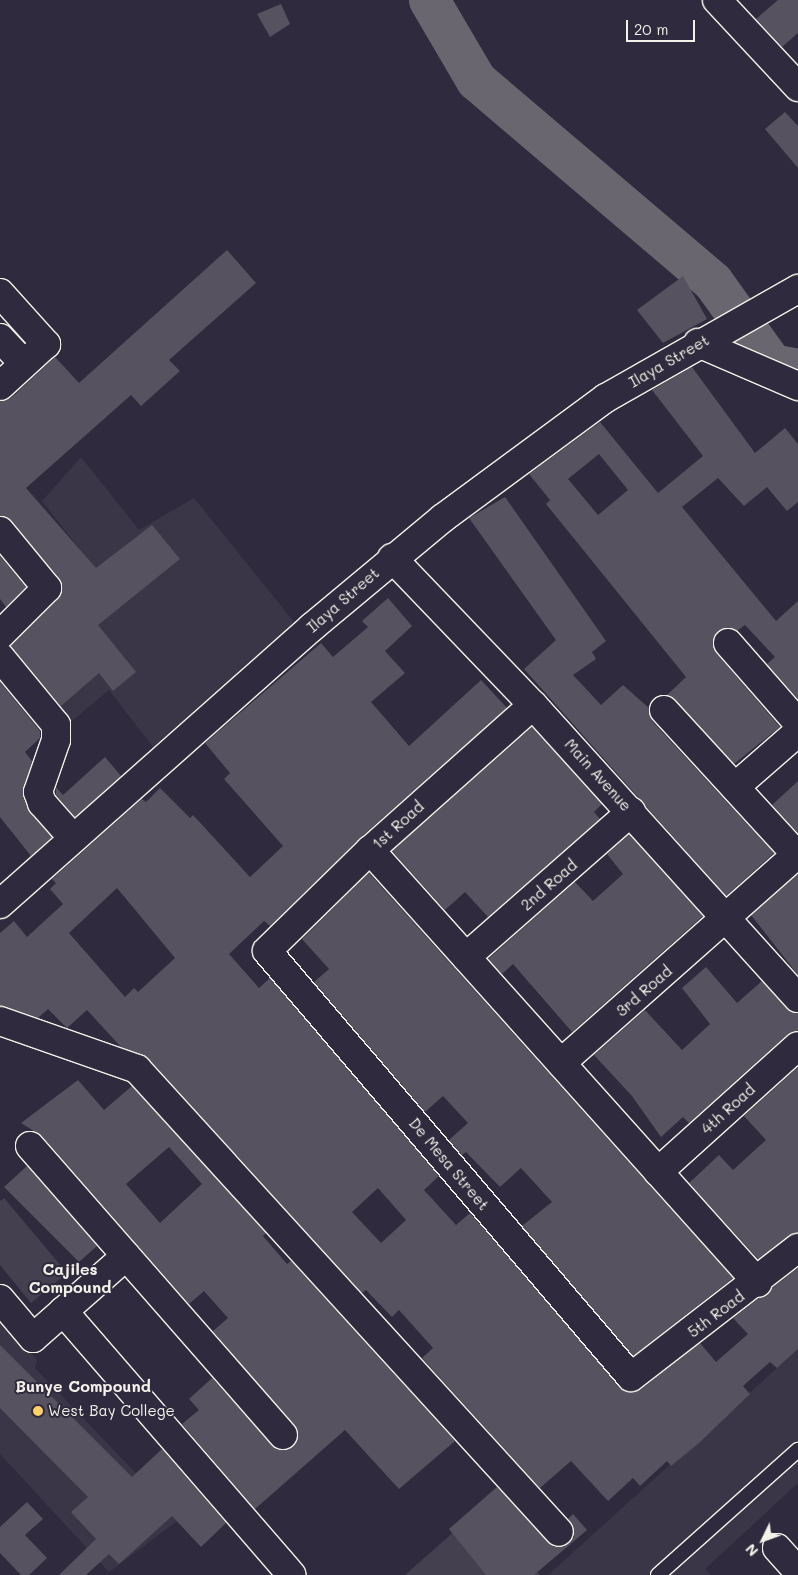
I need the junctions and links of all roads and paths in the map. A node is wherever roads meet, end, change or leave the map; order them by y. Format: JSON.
{"nodes":[{"id":1,"x":718,"y":0,"type":"edge"},
{"id":2,"x":798,"y":87,"type":"edge"},
{"id":3,"x":794,"y":292,"type":"edge"},
{"id":4,"x":0,"y":293,"type":"edge"},
{"id":5,"x":0,"y":338,"type":"edge"},
{"id":6,"x":706,"y":339,"type":"junction"},
{"id":7,"x":23,"y":363,"type":"junction"},
{"id":8,"x":0,"y":386,"type":"edge"},
{"id":9,"x":798,"y":386,"type":"edge"},
{"id":10,"x":0,"y":531,"type":"edge"},
{"id":11,"x":392,"y":558,"type":"junction"},
{"id":12,"x":0,"y":635,"type":"edge"},
{"id":13,"x":728,"y":643,"type":"dead end"},
{"id":14,"x":0,"y":657,"type":"edge"},
{"id":15,"x":533,"y":704,"type":"junction"},
{"id":16,"x":664,"y":710,"type":"dead end"},
{"id":17,"x":798,"y":724,"type":"edge"},
{"id":18,"x":798,"y":732,"type":"edge"},
{"id":19,"x":735,"y":787,"type":"junction"},
{"id":20,"x":632,"y":812,"type":"junction"},
{"id":21,"x":73,"y":838,"type":"junction"},
{"id":22,"x":370,"y":850,"type":"junction"},
{"id":23,"x":797,"y":855,"type":"edge"},
{"id":24,"x":0,"y":902,"type":"edge"},
{"id":25,"x":728,"y":920,"type":"junction"},
{"id":26,"x":267,"y":951,"type":"joint"},
{"id":27,"x":466,"y":957,"type":"junction"},
{"id":28,"x":798,"y":998,"type":"edge"},
{"id":29,"x":0,"y":1021,"type":"edge"},
{"id":30,"x":798,"y":1046,"type":"edge"},
{"id":31,"x":561,"y":1063,"type":"junction"},
{"id":32,"x":30,"y":1146,"type":"dead end"},
{"id":33,"x":658,"y":1172,"type":"junction"},
{"id":34,"x":798,"y":1248,"type":"edge"},
{"id":35,"x":126,"y":1256,"type":"junction"},
{"id":36,"x":758,"y":1282,"type":"junction"},
{"id":37,"x":0,"y":1299,"type":"edge"},
{"id":38,"x":63,"y":1312,"type":"junction"},
{"id":39,"x":631,"y":1378,"type":"joint"},
{"id":40,"x":283,"y":1435,"type":"dead end"},
{"id":41,"x":798,"y":1450,"type":"edge"},
{"id":42,"x":559,"y":1532,"type":"dead end"},
{"id":43,"x":777,"y":1548,"type":"dead end"},
{"id":44,"x":798,"y":1571,"type":"edge"},
{"id":45,"x":292,"y":1575,"type":"edge"},
{"id":46,"x":658,"y":1575,"type":"edge"}],
"edges":[{"from":1,"to":2,"type":"street"},
{"from":3,"to":6,"type":"street","name":"Ilaya Street"},
{"from":4,"to":7,"type":"street"},
{"from":5,"to":7,"type":"street"},
{"from":6,"to":9,"type":"street"},
{"from":6,"to":11,"type":"street","name":"Ilaya Street"},
{"from":7,"to":8,"type":"street"},
{"from":10,"to":12,"type":"street"},
{"from":11,"to":15,"type":"street","name":"Main Avenue"},
{"from":11,"to":21,"type":"street","name":"Ilaya Street"},
{"from":13,"to":17,"type":"street"},
{"from":14,"to":21,"type":"street"},
{"from":15,"to":20,"type":"street","name":"Main Avenue"},
{"from":15,"to":22,"type":"street","name":"1st Road"},
{"from":16,"to":19,"type":"street"},
{"from":18,"to":19,"type":"street"},
{"from":19,"to":23,"type":"street"},
{"from":20,"to":25,"type":"street","name":"Main Avenue"},
{"from":20,"to":27,"type":"street","name":"2nd Road"},
{"from":21,"to":24,"type":"street","name":"Ilaya Street"},
{"from":22,"to":26,"type":"street","name":"1st Road"},
{"from":22,"to":27,"type":"street"},
{"from":23,"to":25,"type":"street","name":"3rd Road"},
{"from":25,"to":28,"type":"street","name":"Main Avenue"},
{"from":25,"to":31,"type":"street","name":"3rd Road"},
{"from":26,"to":39,"type":"street","name":"De Mesa Street"},
{"from":27,"to":31,"type":"street"},
{"from":29,"to":42,"type":"street"},
{"from":30,"to":33,"type":"street","name":"4th Road"},
{"from":31,"to":33,"type":"street"},
{"from":32,"to":35,"type":"street"},
{"from":33,"to":36,"type":"street"},
{"from":34,"to":36,"type":"street","name":"5th Road"},
{"from":35,"to":38,"type":"street"},
{"from":35,"to":40,"type":"street"},
{"from":36,"to":39,"type":"street","name":"5th Road"},
{"from":37,"to":38,"type":"street"},
{"from":38,"to":45,"type":"street"},
{"from":41,"to":46,"type":"lane"},
{"from":43,"to":44,"type":"street"}]}
